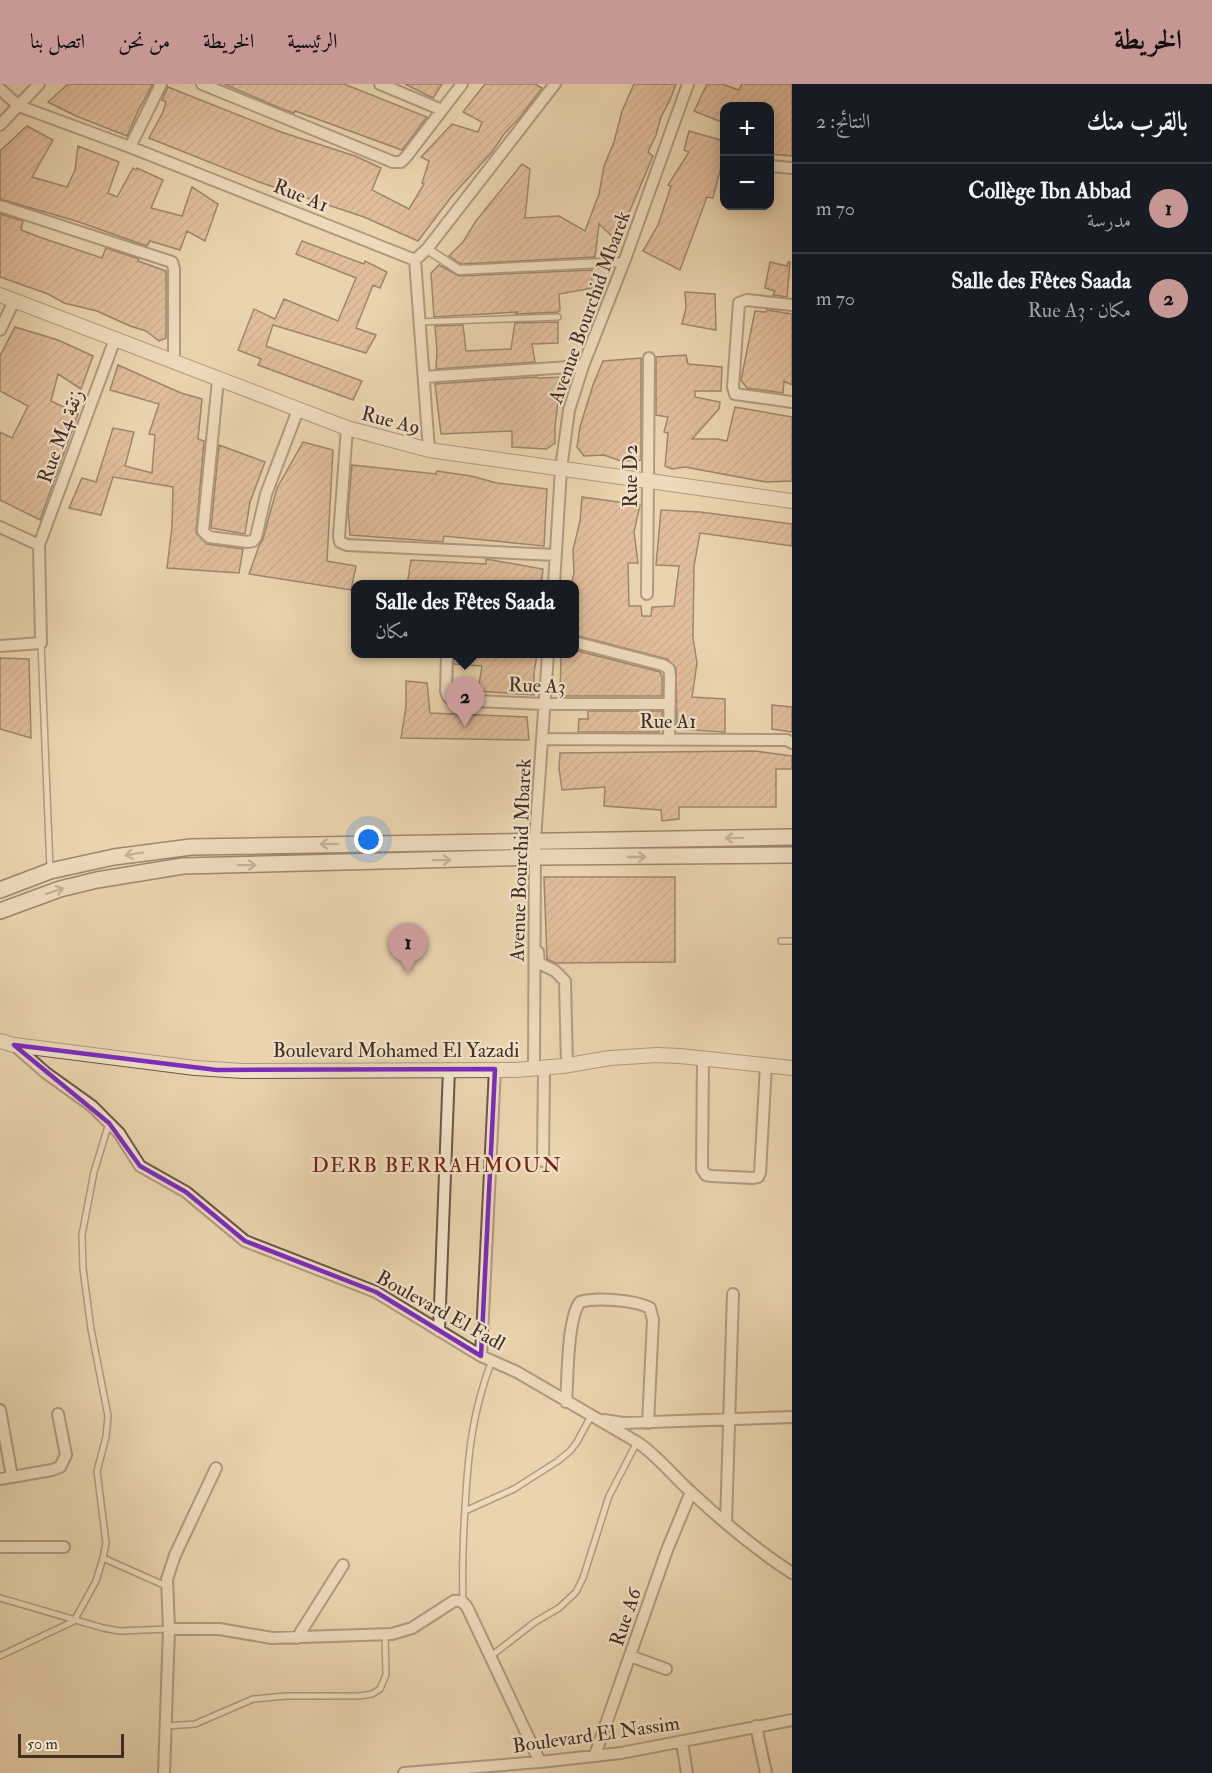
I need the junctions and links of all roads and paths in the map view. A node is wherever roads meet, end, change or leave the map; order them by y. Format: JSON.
{"nodes":[{"id":1,"x":39,"y":84,"type":"edge"},
{"id":2,"x":161,"y":84,"type":"edge"},
{"id":3,"x":202,"y":84,"type":"edge"},
{"id":4,"x":380,"y":84,"type":"edge"},
{"id":5,"x":462,"y":84,"type":"edge"},
{"id":6,"x":555,"y":84,"type":"edge"},
{"id":7,"x":688,"y":84,"type":"edge"},
{"id":8,"x":0,"y":89,"type":"edge"},
{"id":9,"x":19,"y":106,"type":"junction"},
{"id":10,"x":442,"y":110,"type":"junction"},
{"id":11,"x":0,"y":125,"type":"edge"},
{"id":12,"x":130,"y":147,"type":"junction"},
{"id":13,"x":774,"y":166,"type":"edge"},
{"id":14,"x":792,"y":168,"type":"edge"},
{"id":15,"x":0,"y":206,"type":"edge"},
{"id":16,"x":427,"y":249,"type":"junction"},
{"id":17,"x":416,"y":260,"type":"junction"},
{"id":18,"x":624,"y":262,"type":"junction"},
{"id":19,"x":0,"y":295,"type":"edge"},
{"id":20,"x":14,"y":301,"type":"junction"},
{"id":21,"x":792,"y":305,"type":"edge"},
{"id":22,"x":558,"y":317,"type":"dead end"},
{"id":23,"x":419,"y":322,"type":"junction"},
{"id":24,"x":0,"y":330,"type":"edge"},
{"id":25,"x":115,"y":339,"type":"junction"},
{"id":26,"x":649,"y":358,"type":"dead end"},
{"id":27,"x":174,"y":361,"type":"junction"},
{"id":28,"x":583,"y":366,"type":"junction"},
{"id":29,"x":424,"y":377,"type":"junction"},
{"id":30,"x":218,"y":380,"type":"junction"},
{"id":31,"x":792,"y":402,"type":"edge"},
{"id":32,"x":298,"y":410,"type":"junction"},
{"id":33,"x":347,"y":428,"type":"junction"},
{"id":34,"x":429,"y":450,"type":"junction"},
{"id":35,"x":561,"y":469,"type":"junction"},
{"id":36,"x":648,"y":480,"type":"junction"},
{"id":37,"x":792,"y":501,"type":"edge"},
{"id":38,"x":0,"y":527,"type":"edge"},
{"id":39,"x":39,"y":545,"type":"junction"},
{"id":40,"x":556,"y":555,"type":"junction"},
{"id":41,"x":554,"y":580,"type":"edge"},
{"id":42,"x":647,"y":594,"type":"dead end"},
{"id":43,"x":579,"y":643,"type":"edge"},
{"id":44,"x":41,"y":644,"type":"junction"},
{"id":45,"x":0,"y":646,"type":"edge"},
{"id":46,"x":447,"y":658,"type":"edge"},
{"id":47,"x":548,"y":658,"type":"edge"},
{"id":48,"x":669,"y":704,"type":"junction"},
{"id":49,"x":545,"y":705,"type":"junction"},
{"id":50,"x":543,"y":739,"type":"junction"},
{"id":51,"x":669,"y":739,"type":"junction"},
{"id":52,"x":792,"y":742,"type":"edge"},
{"id":53,"x":792,"y":837,"type":"edge"},
{"id":54,"x":535,"y":840,"type":"junction"},
{"id":55,"x":792,"y":855,"type":"edge"},
{"id":56,"x":536,"y":857,"type":"junction"},
{"id":57,"x":50,"y":871,"type":"junction"},
{"id":58,"x":0,"y":890,"type":"edge"},
{"id":59,"x":0,"y":911,"type":"edge"},
{"id":60,"x":781,"y":941,"type":"dead end"},
{"id":61,"x":792,"y":941,"type":"edge"},
{"id":62,"x":0,"y":1041,"type":"edge"},
{"id":63,"x":14,"y":1045,"type":"junction"},
{"id":64,"x":703,"y":1058,"type":"junction"},
{"id":65,"x":766,"y":1065,"type":"junction"},
{"id":66,"x":567,"y":1066,"type":"junction"},
{"id":67,"x":792,"y":1068,"type":"edge"},
{"id":68,"x":449,"y":1069,"type":"junction"},
{"id":69,"x":495,"y":1069,"type":"junction"},
{"id":70,"x":539,"y":1069,"type":"junction"},
{"id":71,"x":109,"y":1123,"type":"junction"},
{"id":72,"x":543,"y":1161,"type":"dead end"},
{"id":73,"x":733,"y":1294,"type":"dead end"},
{"id":74,"x":439,"y":1330,"type":"junction"},
{"id":75,"x":481,"y":1356,"type":"junction"},
{"id":76,"x":492,"y":1360,"type":"junction"},
{"id":77,"x":566,"y":1402,"type":"junction"},
{"id":78,"x":0,"y":1410,"type":"edge"},
{"id":79,"x":58,"y":1414,"type":"dead end"},
{"id":80,"x":792,"y":1417,"type":"edge"},
{"id":81,"x":594,"y":1418,"type":"junction"},
{"id":82,"x":730,"y":1420,"type":"junction"},
{"id":83,"x":648,"y":1423,"type":"junction"},
{"id":84,"x":637,"y":1442,"type":"junction"},
{"id":85,"x":216,"y":1468,"type":"dead end"},
{"id":86,"x":12,"y":1477,"type":"junction"},
{"id":87,"x":0,"y":1479,"type":"edge"},
{"id":88,"x":691,"y":1492,"type":"junction"},
{"id":89,"x":465,"y":1511,"type":"junction"},
{"id":90,"x":726,"y":1523,"type":"junction"},
{"id":91,"x":0,"y":1547,"type":"edge"},
{"id":92,"x":64,"y":1547,"type":"dead end"},
{"id":93,"x":103,"y":1558,"type":"junction"},
{"id":94,"x":343,"y":1565,"type":"dead end"},
{"id":95,"x":792,"y":1573,"type":"edge"},
{"id":96,"x":168,"y":1587,"type":"junction"},
{"id":97,"x":0,"y":1598,"type":"edge"},
{"id":98,"x":463,"y":1602,"type":"junction"},
{"id":99,"x":74,"y":1621,"type":"junction"},
{"id":100,"x":168,"y":1629,"type":"junction"},
{"id":101,"x":385,"y":1635,"type":"junction"},
{"id":102,"x":297,"y":1638,"type":"junction"},
{"id":103,"x":0,"y":1656,"type":"edge"},
{"id":104,"x":491,"y":1656,"type":"junction"},
{"id":105,"x":630,"y":1656,"type":"junction"},
{"id":106,"x":666,"y":1669,"type":"dead end"},
{"id":107,"x":792,"y":1720,"type":"edge"},
{"id":108,"x":165,"y":1726,"type":"junction"},
{"id":109,"x":756,"y":1726,"type":"junction"},
{"id":110,"x":682,"y":1742,"type":"junction"},
{"id":111,"x":595,"y":1755,"type":"junction"},
{"id":112,"x":540,"y":1762,"type":"junction"},
{"id":113,"x":481,"y":1770,"type":"edge"},
{"id":114,"x":164,"y":1773,"type":"edge"},
{"id":115,"x":404,"y":1773,"type":"edge"},
{"id":116,"x":687,"y":1773,"type":"edge"},
{"id":117,"x":766,"y":1773,"type":"edge"}],
"edges":[{"from":1,"to":9,"type":"street"},
{"from":2,"to":12,"type":"street"},
{"from":3,"to":10,"type":"street"},
{"from":4,"to":10,"type":"street"},
{"from":5,"to":10,"type":"street"},
{"from":6,"to":16,"type":"street"},
{"from":7,"to":18,"type":"street","name":"Avenue Bourchid Mbarek"},
{"from":8,"to":9,"type":"street","name":"Rue A1"},
{"from":9,"to":11,"type":"street"},
{"from":9,"to":12,"type":"street","name":"Rue A1"},
{"from":12,"to":17,"type":"street","name":"Rue A1"},
{"from":13,"to":14,"type":"street"},
{"from":15,"to":27,"type":"street"},
{"from":16,"to":17,"type":"street"},
{"from":16,"to":18,"type":"street"},
{"from":17,"to":23,"type":"street"},
{"from":18,"to":28,"type":"street","name":"Avenue Bourchid Mbarek"},
{"from":19,"to":20,"type":"street","name":"Rue A9"},
{"from":20,"to":24,"type":"street"},
{"from":20,"to":25,"type":"street","name":"Rue A9"},
{"from":21,"to":31,"type":"street"},
{"from":22,"to":23,"type":"lane"},
{"from":23,"to":29,"type":"street"},
{"from":25,"to":27,"type":"street","name":"Rue A9"},
{"from":25,"to":39,"type":"street","name":"Rue M4 زنقة"},
{"from":26,"to":36,"type":"street","name":"Rue D2"},
{"from":27,"to":30,"type":"street","name":"Rue A9"},
{"from":28,"to":29,"type":"street"},
{"from":28,"to":35,"type":"street","name":"Avenue Bourchid Mbarek"},
{"from":29,"to":34,"type":"street"},
{"from":30,"to":32,"type":"street","name":"Rue A9"},
{"from":30,"to":32,"type":"street"},
{"from":32,"to":33,"type":"street","name":"Rue A9"},
{"from":33,"to":34,"type":"street","name":"Rue A9"},
{"from":33,"to":40,"type":"street"},
{"from":34,"to":35,"type":"street","name":"Rue A9"},
{"from":35,"to":36,"type":"street","name":"Rue A9"},
{"from":35,"to":40,"type":"street","name":"Avenue Bourchid Mbarek"},
{"from":36,"to":37,"type":"street","name":"Rue A9"},
{"from":36,"to":42,"type":"street","name":"Rue D2"},
{"from":38,"to":39,"type":"street"},
{"from":39,"to":44,"type":"street"},
{"from":40,"to":41,"type":"street","name":"Avenue Bourchid Mbarek"},
{"from":43,"to":48,"type":"street"},
{"from":44,"to":45,"type":"street"},
{"from":44,"to":57,"type":"lane"},
{"from":46,"to":49,"type":"street","name":"Rue A3"},
{"from":47,"to":49,"type":"street","name":"Avenue Bourchid Mbarek"},
{"from":48,"to":49,"type":"street","name":"Rue A3"},
{"from":48,"to":51,"type":"street"},
{"from":49,"to":50,"type":"street","name":"Avenue Bourchid Mbarek"},
{"from":50,"to":51,"type":"street","name":"Rue A1"},
{"from":50,"to":54,"type":"street","name":"Avenue Bourchid Mbarek"},
{"from":51,"to":52,"type":"street","name":"Rue A1"},
{"from":53,"to":54,"type":"main road","one_way":true},
{"from":54,"to":56,"type":"street","name":"Avenue Bourchid Mbarek"},
{"from":54,"to":57,"type":"main road","one_way":true},
{"from":56,"to":55,"type":"main road","one_way":true},
{"from":59,"to":56,"type":"main road","one_way":true},
{"from":56,"to":66,"type":"street"},
{"from":56,"to":70,"type":"street","name":"Avenue Bourchid Mbarek"},
{"from":57,"to":58,"type":"main road"},
{"from":60,"to":61,"type":"lane"},
{"from":62,"to":63,"type":"street","name":"Boulevard Mohamed El Yazadi"},
{"from":63,"to":68,"type":"street","name":"Boulevard Mohamed El Yazadi"},
{"from":63,"to":71,"type":"street","name":"Boulevard El Fadl"},
{"from":64,"to":65,"type":"street","name":"Boulevard Mohamed El Yazadi"},
{"from":64,"to":65,"type":"street"},
{"from":64,"to":66,"type":"street","name":"Boulevard Mohamed El Yazadi"},
{"from":65,"to":67,"type":"street","name":"Boulevard Mohamed El Yazadi"},
{"from":66,"to":70,"type":"street","name":"Boulevard Mohamed El Yazadi"},
{"from":68,"to":69,"type":"street","name":"Boulevard Mohamed El Yazadi"},
{"from":68,"to":74,"type":"street"},
{"from":69,"to":70,"type":"street","name":"Boulevard Mohamed El Yazadi"},
{"from":69,"to":75,"type":"street"},
{"from":70,"to":72,"type":"street","name":"Avenue Bourchid Mbarek"},
{"from":71,"to":74,"type":"street","name":"Boulevard El Fadl"},
{"from":71,"to":93,"type":"lane"},
{"from":73,"to":82,"type":"street"},
{"from":74,"to":75,"type":"street","name":"Boulevard El Fadl"},
{"from":75,"to":76,"type":"street","name":"Boulevard El Fadl"},
{"from":76,"to":77,"type":"street","name":"Boulevard El Fadl"},
{"from":76,"to":89,"type":"lane"},
{"from":77,"to":81,"type":"street","name":"Boulevard El Fadl"},
{"from":77,"to":83,"type":"street"},
{"from":78,"to":86,"type":"street"},
{"from":79,"to":86,"type":"street"},
{"from":80,"to":82,"type":"street"},
{"from":81,"to":83,"type":"street"},
{"from":81,"to":84,"type":"street","name":"Boulevard El Fadl"},
{"from":81,"to":89,"type":"lane"},
{"from":82,"to":83,"type":"street"},
{"from":82,"to":90,"type":"street"},
{"from":84,"to":88,"type":"street","name":"Boulevard El Fadl"},
{"from":84,"to":104,"type":"lane"},
{"from":85,"to":96,"type":"street"},
{"from":86,"to":87,"type":"street"},
{"from":88,"to":90,"type":"street","name":"Boulevard El Fadl"},
{"from":88,"to":105,"type":"street","name":"Rue A6"},
{"from":89,"to":98,"type":"lane"},
{"from":90,"to":95,"type":"street","name":"Boulevard El Fadl"},
{"from":91,"to":92,"type":"street"},
{"from":93,"to":96,"type":"lane"},
{"from":93,"to":99,"type":"lane"},
{"from":94,"to":102,"type":"street"},
{"from":96,"to":100,"type":"street"},
{"from":97,"to":99,"type":"lane"},
{"from":98,"to":101,"type":"street"},
{"from":98,"to":104,"type":"street"},
{"from":99,"to":100,"type":"lane"},
{"from":99,"to":103,"type":"lane"},
{"from":100,"to":102,"type":"street"},
{"from":100,"to":108,"type":"street"},
{"from":101,"to":102,"type":"street"},
{"from":101,"to":108,"type":"lane"},
{"from":104,"to":112,"type":"street"},
{"from":105,"to":106,"type":"street"},
{"from":105,"to":111,"type":"street","name":"Rue A6"},
{"from":107,"to":109,"type":"street","name":"Boulevard El Nassim"},
{"from":108,"to":114,"type":"street"},
{"from":109,"to":110,"type":"street","name":"Boulevard El Nassim"},
{"from":109,"to":117,"type":"street"},
{"from":110,"to":111,"type":"street","name":"Boulevard El Nassim"},
{"from":110,"to":116,"type":"street"},
{"from":111,"to":112,"type":"street","name":"Boulevard El Nassim"},
{"from":112,"to":113,"type":"street","name":"Boulevard El Nassim"},
{"from":113,"to":115,"type":"street","name":"Boulevard El Nassim"}]}
